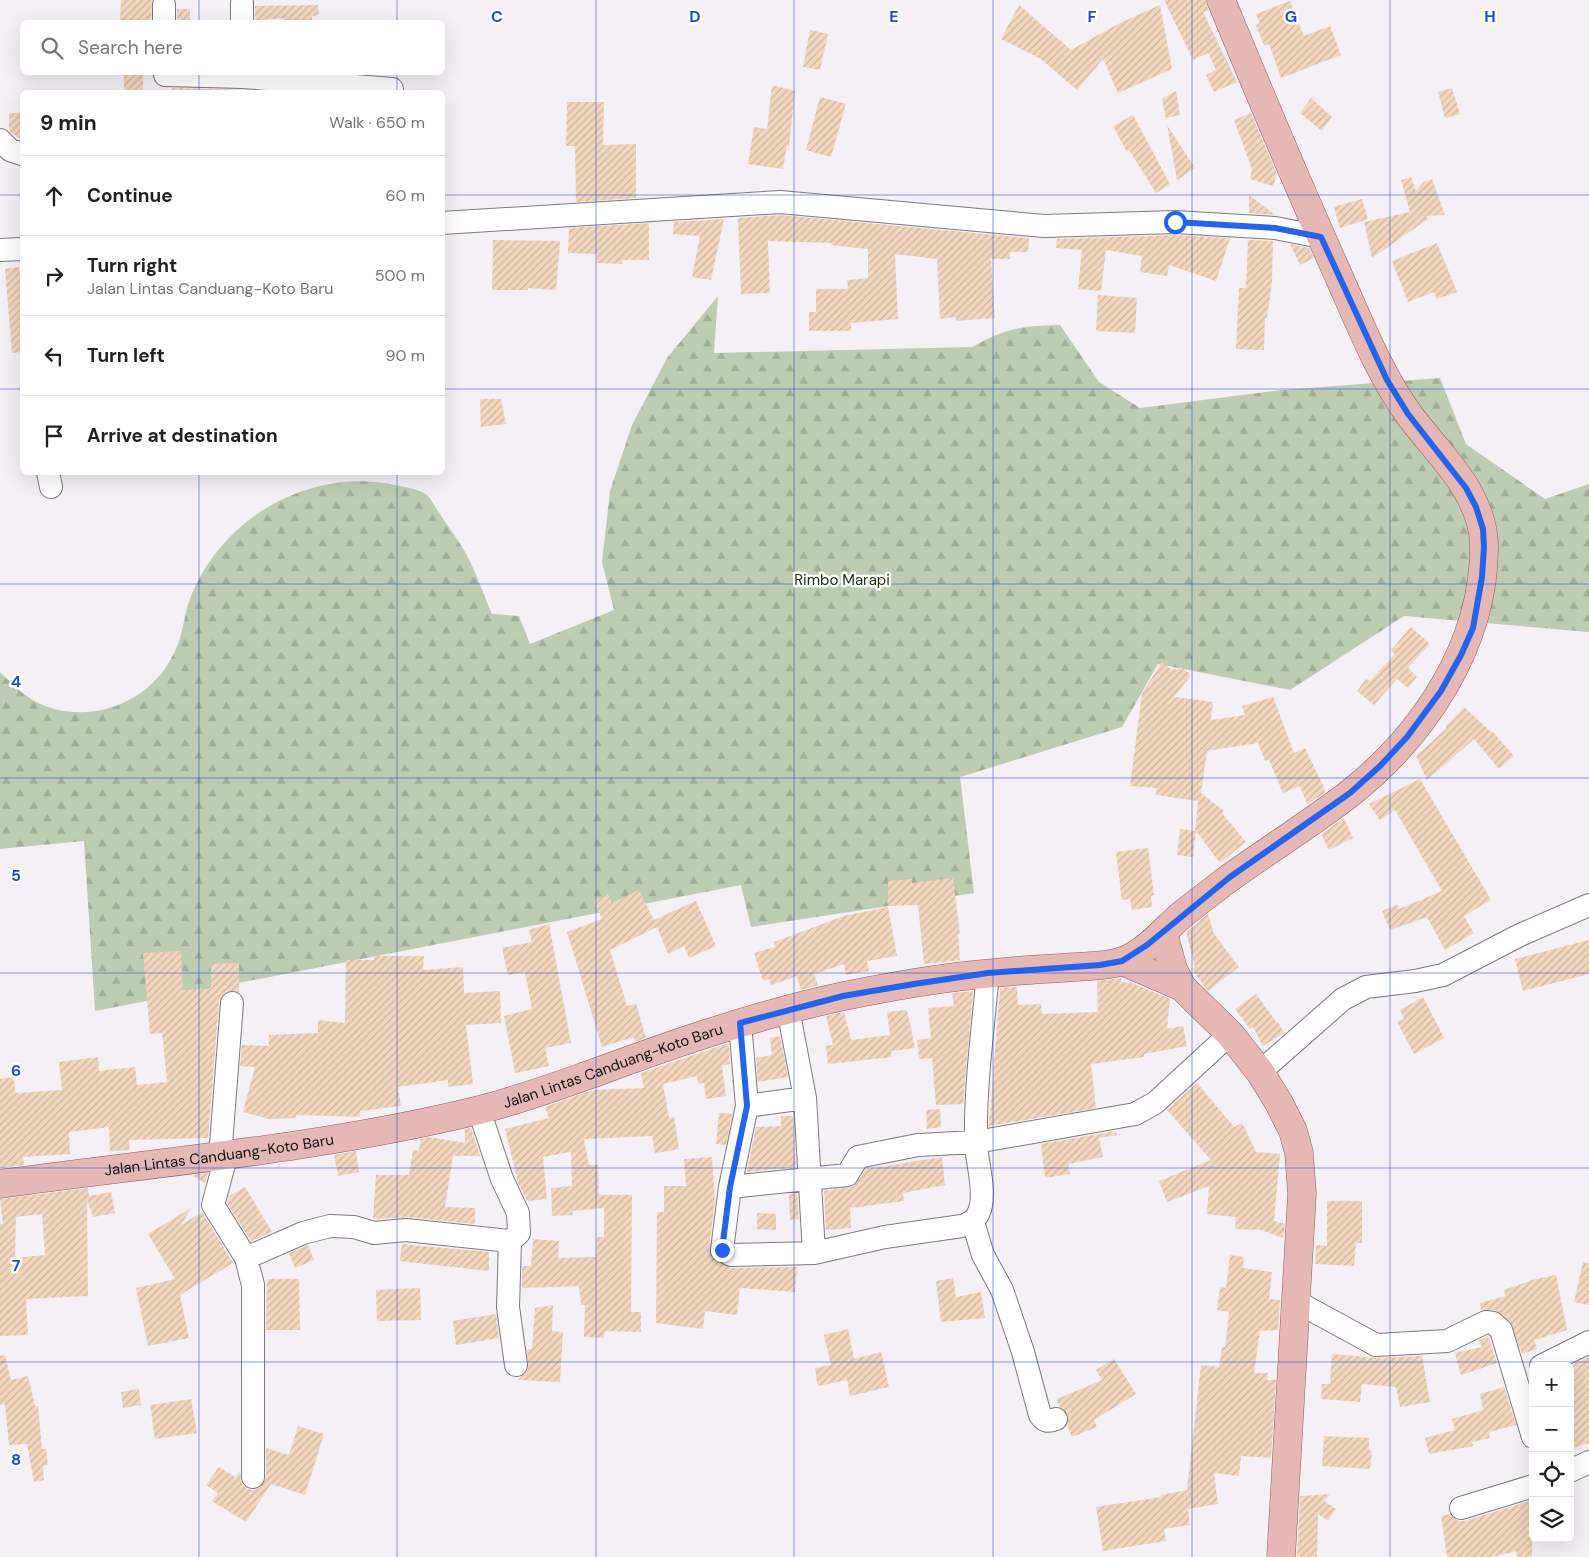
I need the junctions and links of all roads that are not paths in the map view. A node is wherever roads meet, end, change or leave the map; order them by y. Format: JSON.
{"nodes":[{"id":1,"x":1221,"y":0,"type":"edge"},
{"id":2,"x":164,"y":80,"type":"edge"},
{"id":3,"x":243,"y":81,"type":"edge"},
{"id":4,"x":392,"y":90,"type":"dead end"},
{"id":5,"x":0,"y":140,"type":"edge"},
{"id":6,"x":20,"y":153,"type":"edge"},
{"id":7,"x":445,"y":223,"type":"edge"},
{"id":8,"x":1321,"y":237,"type":"junction"},
{"id":9,"x":20,"y":249,"type":"edge"},
{"id":10,"x":0,"y":250,"type":"edge"},
{"id":11,"x":1589,"y":905,"type":"edge"},
{"id":12,"x":1163,"y":932,"type":"junction"},
{"id":13,"x":1122,"y":961,"type":"junction"},
{"id":14,"x":988,"y":973,"type":"junction"},
{"id":15,"x":1182,"y":987,"type":"junction"},
{"id":16,"x":232,"y":1003,"type":"dead end"},
{"id":17,"x":788,"y":1010,"type":"junction"},
{"id":18,"x":740,"y":1023,"type":"junction"},
{"id":19,"x":1230,"y":1034,"type":"junction"},
{"id":20,"x":1260,"y":1072,"type":"junction"},
{"id":21,"x":805,"y":1098,"type":"junction"},
{"id":22,"x":747,"y":1106,"type":"junction"},
{"id":23,"x":479,"y":1110,"type":"junction"},
{"id":24,"x":976,"y":1142,"type":"junction"},
{"id":25,"x":223,"y":1157,"type":"junction"},
{"id":26,"x":809,"y":1177,"type":"junction"},
{"id":27,"x":0,"y":1184,"type":"edge"},
{"id":28,"x":730,"y":1187,"type":"junction"},
{"id":29,"x":973,"y":1222,"type":"junction"},
{"id":30,"x":510,"y":1241,"type":"junction"},
{"id":31,"x":814,"y":1253,"type":"junction"},
{"id":32,"x":246,"y":1258,"type":"junction"},
{"id":33,"x":1297,"y":1302,"type":"junction"},
{"id":34,"x":1589,"y":1342,"type":"edge"},
{"id":35,"x":1549,"y":1362,"type":"edge"},
{"id":36,"x":516,"y":1365,"type":"dead end"},
{"id":37,"x":1524,"y":1374,"type":"edge"},
{"id":38,"x":1529,"y":1409,"type":"edge"},
{"id":39,"x":1056,"y":1419,"type":"dead end"},
{"id":40,"x":1589,"y":1462,"type":"edge"},
{"id":41,"x":1574,"y":1469,"type":"edge"},
{"id":42,"x":252,"y":1477,"type":"dead end"},
{"id":43,"x":1529,"y":1487,"type":"edge"},
{"id":44,"x":1461,"y":1508,"type":"dead end"},
{"id":45,"x":1281,"y":1557,"type":"edge"}],
"edges":[{"from":1,"to":8,"type":"main road","name":"Jalan Lintas Canduang-Koto Baru"},
{"from":2,"to":3,"type":"street"},
{"from":3,"to":4,"type":"street"},
{"from":5,"to":6,"type":"street"},
{"from":7,"to":8,"type":"street"},
{"from":8,"to":12,"type":"main road","name":"Jalan Lintas Canduang-Koto Baru"},
{"from":9,"to":10,"type":"street"},
{"from":11,"to":20,"type":"street"},
{"from":12,"to":13,"type":"main road","name":"Jalan Lintas Canduang-Koto Baru"},
{"from":12,"to":15,"type":"main road"},
{"from":13,"to":14,"type":"main road","name":"Jalan Lintas Canduang-Koto Baru"},
{"from":13,"to":15,"type":"main road"},
{"from":14,"to":17,"type":"main road","name":"Jalan Lintas Canduang-Koto Baru"},
{"from":14,"to":24,"type":"street"},
{"from":15,"to":19,"type":"main road"},
{"from":16,"to":25,"type":"street"},
{"from":17,"to":18,"type":"main road","name":"Jalan Lintas Canduang-Koto Baru"},
{"from":17,"to":21,"type":"street"},
{"from":18,"to":22,"type":"street"},
{"from":18,"to":23,"type":"main road","name":"Jalan Lintas Canduang-Koto Baru"},
{"from":19,"to":20,"type":"main road"},
{"from":19,"to":24,"type":"street"},
{"from":20,"to":33,"type":"main road"},
{"from":21,"to":22,"type":"street"},
{"from":21,"to":26,"type":"street"},
{"from":22,"to":28,"type":"street"},
{"from":23,"to":25,"type":"main road","name":"Jalan Lintas Canduang-Koto Baru"},
{"from":23,"to":30,"type":"street"},
{"from":24,"to":26,"type":"street"},
{"from":24,"to":29,"type":"street"},
{"from":25,"to":27,"type":"main road","name":"Jalan Lintas Canduang-Koto Baru"},
{"from":25,"to":32,"type":"street"},
{"from":26,"to":28,"type":"street"},
{"from":26,"to":31,"type":"street"},
{"from":28,"to":31,"type":"street"},
{"from":29,"to":31,"type":"street"},
{"from":29,"to":39,"type":"street"},
{"from":30,"to":32,"type":"street"},
{"from":30,"to":36,"type":"street"},
{"from":32,"to":42,"type":"street"},
{"from":33,"to":37,"type":"street"},
{"from":33,"to":45,"type":"main road"},
{"from":34,"to":35,"type":"street"},
{"from":37,"to":38,"type":"street"},
{"from":40,"to":41,"type":"street"},
{"from":43,"to":44,"type":"street"}]}
